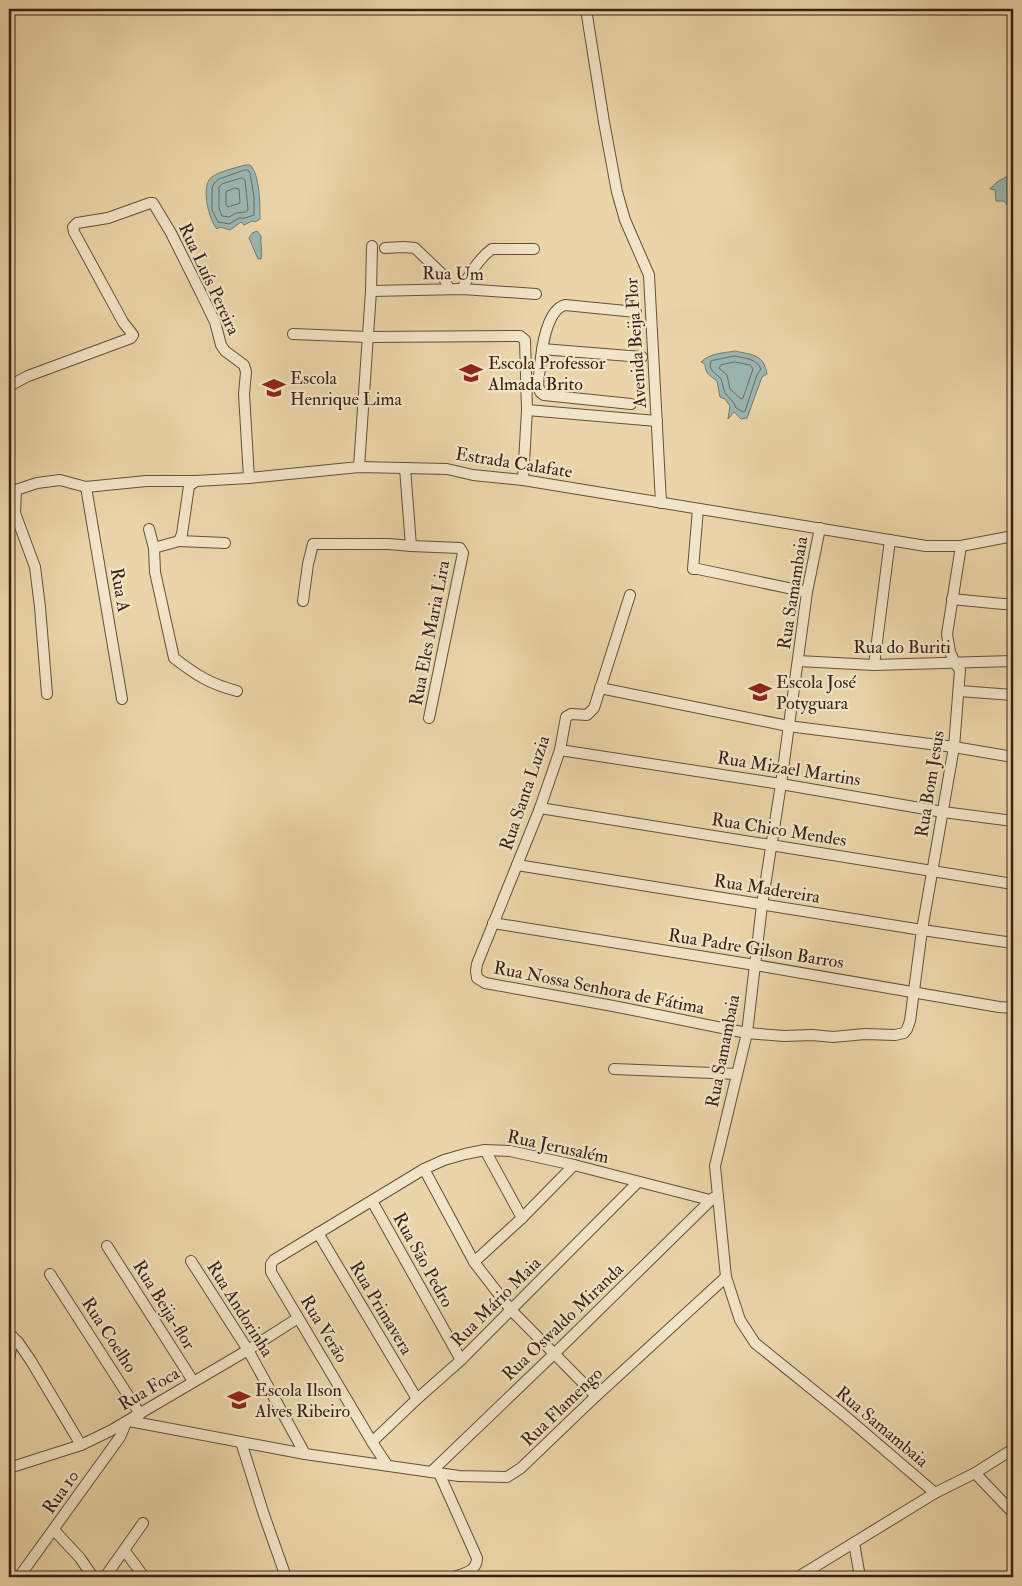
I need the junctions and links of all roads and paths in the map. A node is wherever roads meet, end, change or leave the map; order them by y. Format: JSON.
{"nodes":[{"id":1,"x":586,"y":9,"type":"edge"},
{"id":2,"x":372,"y":246,"type":"dead end"},
{"id":3,"x":385,"y":248,"type":"dead end"},
{"id":4,"x":534,"y":248,"type":"dead end"},
{"id":5,"x":449,"y":290,"type":"junction"},
{"id":6,"x":462,"y":290,"type":"junction"},
{"id":7,"x":371,"y":291,"type":"junction"},
{"id":8,"x":536,"y":294,"type":"dead end"},
{"id":9,"x":636,"y":312,"type":"dead end"},
{"id":10,"x":292,"y":334,"type":"dead end"},
{"id":11,"x":368,"y":337,"type":"junction"},
{"id":12,"x":542,"y":349,"type":"junction"},
{"id":13,"x":642,"y":358,"type":"dead end"},
{"id":14,"x":9,"y":386,"type":"edge"},
{"id":15,"x":587,"y":400,"type":"junction"},
{"id":16,"x":631,"y":404,"type":"dead end"},
{"id":17,"x":527,"y":410,"type":"junction"},
{"id":18,"x":585,"y":415,"type":"junction"},
{"id":19,"x":658,"y":421,"type":"junction"},
{"id":20,"x":359,"y":467,"type":"junction"},
{"id":21,"x":406,"y":468,"type":"junction"},
{"id":22,"x":249,"y":478,"type":"junction"},
{"id":23,"x":523,"y":480,"type":"junction"},
{"id":24,"x":196,"y":481,"type":"junction"},
{"id":25,"x":86,"y":487,"type":"junction"},
{"id":26,"x":12,"y":489,"type":"edge"},
{"id":27,"x":661,"y":503,"type":"junction"},
{"id":28,"x":698,"y":510,"type":"junction"},
{"id":29,"x":820,"y":528,"type":"junction"},
{"id":30,"x":150,"y":529,"type":"dead end"},
{"id":31,"x":1013,"y":536,"type":"edge"},
{"id":32,"x":890,"y":540,"type":"junction"},
{"id":33,"x":179,"y":541,"type":"junction"},
{"id":34,"x":225,"y":544,"type":"dead end"},
{"id":35,"x":411,"y":546,"type":"junction"},
{"id":36,"x":961,"y":546,"type":"junction"},
{"id":37,"x":154,"y":548,"type":"junction"},
{"id":38,"x":807,"y":592,"type":"junction"},
{"id":39,"x":630,"y":595,"type":"dead end"},
{"id":40,"x":952,"y":599,"type":"junction"},
{"id":41,"x":303,"y":602,"type":"dead end"},
{"id":42,"x":1013,"y":604,"type":"edge"},
{"id":43,"x":1010,"y":660,"type":"edge"},
{"id":44,"x":798,"y":661,"type":"junction"},
{"id":45,"x":955,"y":663,"type":"junction"},
{"id":46,"x":874,"y":665,"type":"junction"},
{"id":47,"x":600,"y":688,"type":"junction"},
{"id":48,"x":237,"y":691,"type":"dead end"},
{"id":49,"x":959,"y":691,"type":"junction"},
{"id":50,"x":47,"y":694,"type":"dead end"},
{"id":51,"x":1013,"y":695,"type":"edge"},
{"id":52,"x":122,"y":699,"type":"dead end"},
{"id":53,"x":429,"y":718,"type":"dead end"},
{"id":54,"x":788,"y":726,"type":"junction"},
{"id":55,"x":954,"y":746,"type":"junction"},
{"id":56,"x":560,"y":750,"type":"junction"},
{"id":57,"x":1013,"y":757,"type":"edge"},
{"id":58,"x":781,"y":784,"type":"junction"},
{"id":59,"x":540,"y":808,"type":"junction"},
{"id":60,"x":943,"y":812,"type":"junction"},
{"id":61,"x":1013,"y":821,"type":"edge"},
{"id":62,"x":772,"y":845,"type":"junction"},
{"id":63,"x":517,"y":865,"type":"junction"},
{"id":64,"x":933,"y":871,"type":"junction"},
{"id":65,"x":1013,"y":884,"type":"edge"},
{"id":66,"x":762,"y":905,"type":"junction"},
{"id":67,"x":493,"y":923,"type":"junction"},
{"id":68,"x":922,"y":930,"type":"junction"},
{"id":69,"x":1013,"y":943,"type":"edge"},
{"id":70,"x":477,"y":964,"type":"joint"},
{"id":71,"x":755,"y":965,"type":"junction"},
{"id":72,"x":913,"y":992,"type":"junction"},
{"id":73,"x":1013,"y":1008,"type":"edge"},
{"id":74,"x":907,"y":1029,"type":"joint"},
{"id":75,"x":747,"y":1033,"type":"junction"},
{"id":76,"x":614,"y":1069,"type":"dead end"},
{"id":77,"x":737,"y":1074,"type":"junction"},
{"id":78,"x":485,"y":1150,"type":"junction"},
{"id":79,"x":574,"y":1165,"type":"junction"},
{"id":80,"x":424,"y":1169,"type":"junction"},
{"id":81,"x":638,"y":1182,"type":"junction"},
{"id":82,"x":714,"y":1197,"type":"junction"},
{"id":83,"x":372,"y":1201,"type":"junction"},
{"id":84,"x":522,"y":1218,"type":"junction"},
{"id":85,"x":318,"y":1233,"type":"junction"},
{"id":86,"x":107,"y":1246,"type":"dead end"},
{"id":87,"x":274,"y":1260,"type":"joint"},
{"id":88,"x":191,"y":1261,"type":"dead end"},
{"id":89,"x":474,"y":1262,"type":"junction"},
{"id":90,"x":50,"y":1274,"type":"dead end"},
{"id":91,"x":726,"y":1278,"type":"junction"},
{"id":92,"x":512,"y":1310,"type":"junction"},
{"id":93,"x":298,"y":1318,"type":"junction"},
{"id":94,"x":11,"y":1335,"type":"edge"},
{"id":95,"x":248,"y":1350,"type":"junction"},
{"id":96,"x":554,"y":1354,"type":"junction"},
{"id":97,"x":9,"y":1360,"type":"edge"},
{"id":98,"x":461,"y":1360,"type":"junction"},
{"id":99,"x":193,"y":1382,"type":"junction"},
{"id":100,"x":596,"y":1396,"type":"junction"},
{"id":101,"x":417,"y":1399,"type":"junction"},
{"id":102,"x":140,"y":1414,"type":"junction"},
{"id":103,"x":127,"y":1422,"type":"junction"},
{"id":104,"x":240,"y":1442,"type":"junction"},
{"id":105,"x":372,"y":1442,"type":"junction"},
{"id":106,"x":82,"y":1445,"type":"junction"},
{"id":107,"x":1013,"y":1449,"type":"edge"},
{"id":108,"x":305,"y":1454,"type":"junction"},
{"id":109,"x":387,"y":1465,"type":"junction"},
{"id":110,"x":9,"y":1468,"type":"edge"},
{"id":111,"x":435,"y":1472,"type":"junction"},
{"id":112,"x":975,"y":1474,"type":"junction"},
{"id":113,"x":935,"y":1493,"type":"junction"},
{"id":114,"x":1013,"y":1512,"type":"edge"},
{"id":115,"x":143,"y":1523,"type":"dead end"},
{"id":116,"x":54,"y":1530,"type":"junction"},
{"id":117,"x":854,"y":1543,"type":"junction"},
{"id":118,"x":125,"y":1551,"type":"junction"},
{"id":119,"x":19,"y":1577,"type":"edge"},
{"id":120,"x":93,"y":1577,"type":"edge"},
{"id":121,"x":105,"y":1577,"type":"edge"},
{"id":122,"x":144,"y":1577,"type":"edge"},
{"id":123,"x":286,"y":1577,"type":"edge"},
{"id":124,"x":454,"y":1577,"type":"edge"},
{"id":125,"x":798,"y":1577,"type":"edge"},
{"id":126,"x":860,"y":1577,"type":"edge"}],
"edges":[{"from":1,"to":19,"type":"street","name":"Avenida Beija Flor"},
{"from":2,"to":7,"type":"street"},
{"from":3,"to":5,"type":"street"},
{"from":4,"to":6,"type":"street"},
{"from":5,"to":6,"type":"street","name":"Rua Um"},
{"from":5,"to":7,"type":"street","name":"Rua Um"},
{"from":6,"to":8,"type":"street","name":"Rua Um"},
{"from":7,"to":11,"type":"street"},
{"from":9,"to":12,"type":"street"},
{"from":10,"to":11,"type":"street"},
{"from":11,"to":17,"type":"street"},
{"from":11,"to":20,"type":"street"},
{"from":12,"to":13,"type":"street"},
{"from":12,"to":15,"type":"street"},
{"from":14,"to":22,"type":"street","name":"Rua Luís Pereira"},
{"from":15,"to":16,"type":"street"},
{"from":15,"to":18,"type":"street"},
{"from":17,"to":18,"type":"street"},
{"from":17,"to":23,"type":"street"},
{"from":18,"to":19,"type":"street"},
{"from":19,"to":27,"type":"street","name":"Avenida Beija Flor"},
{"from":20,"to":21,"type":"street","name":"Estrada Calafate"},
{"from":20,"to":22,"type":"street","name":"Estrada Calafate"},
{"from":21,"to":23,"type":"street","name":"Estrada Calafate"},
{"from":21,"to":35,"type":"street"},
{"from":22,"to":24,"type":"street","name":"Estrada Calafate"},
{"from":23,"to":27,"type":"street","name":"Estrada Calafate"},
{"from":24,"to":25,"type":"street","name":"Estrada Calafate"},
{"from":24,"to":33,"type":"street"},
{"from":25,"to":26,"type":"street","name":"Estrada Calafate"},
{"from":25,"to":52,"type":"street","name":"Rua A"},
{"from":26,"to":50,"type":"street"},
{"from":27,"to":28,"type":"street","name":"Estrada Calafate"},
{"from":28,"to":29,"type":"street","name":"Estrada Calafate"},
{"from":28,"to":38,"type":"street"},
{"from":29,"to":32,"type":"street","name":"Estrada Calafate"},
{"from":29,"to":38,"type":"street","name":"Rua Samambaia"},
{"from":30,"to":37,"type":"street"},
{"from":31,"to":36,"type":"street","name":"Estrada Calafate"},
{"from":32,"to":36,"type":"street","name":"Estrada Calafate"},
{"from":32,"to":46,"type":"street"},
{"from":33,"to":34,"type":"street"},
{"from":33,"to":37,"type":"street"},
{"from":35,"to":41,"type":"street"},
{"from":35,"to":53,"type":"street","name":"Rua Eles Maria Lira"},
{"from":36,"to":40,"type":"street","name":"Rua Bom Jesus"},
{"from":37,"to":48,"type":"street"},
{"from":38,"to":44,"type":"street","name":"Rua Samambaia"},
{"from":39,"to":47,"type":"street","name":"Rua Santa Luzia"},
{"from":40,"to":42,"type":"street"},
{"from":40,"to":45,"type":"street","name":"Rua Bom Jesus"},
{"from":43,"to":45,"type":"street","name":"Rua do Buriti"},
{"from":44,"to":46,"type":"street","name":"Rua do Buriti"},
{"from":44,"to":54,"type":"street","name":"Rua Samambaia"},
{"from":45,"to":46,"type":"street","name":"Rua do Buriti"},
{"from":45,"to":49,"type":"street","name":"Rua Bom Jesus"},
{"from":47,"to":54,"type":"street"},
{"from":47,"to":56,"type":"street","name":"Rua Santa Luzia"},
{"from":49,"to":51,"type":"street"},
{"from":49,"to":55,"type":"street","name":"Rua Bom Jesus"},
{"from":54,"to":55,"type":"street"},
{"from":54,"to":58,"type":"street","name":"Rua Samambaia"},
{"from":55,"to":57,"type":"street"},
{"from":55,"to":60,"type":"street","name":"Rua Bom Jesus"},
{"from":56,"to":58,"type":"street","name":"Rua Mizael Martins"},
{"from":56,"to":59,"type":"street","name":"Rua Santa Luzia"},
{"from":58,"to":60,"type":"street","name":"Rua Mizael Martins"},
{"from":58,"to":62,"type":"street","name":"Rua Samambaia"},
{"from":59,"to":62,"type":"street","name":"Rua Chico Mendes"},
{"from":59,"to":63,"type":"street","name":"Rua Santa Luzia"},
{"from":60,"to":61,"type":"street","name":"Rua Mizael Martins"},
{"from":60,"to":64,"type":"street","name":"Rua Bom Jesus"},
{"from":62,"to":64,"type":"street","name":"Rua Chico Mendes"},
{"from":62,"to":66,"type":"street","name":"Rua Samambaia"},
{"from":63,"to":66,"type":"street","name":"Rua Madereira"},
{"from":63,"to":67,"type":"street","name":"Rua Santa Luzia"},
{"from":64,"to":65,"type":"street","name":"Rua Chico Mendes"},
{"from":64,"to":68,"type":"street","name":"Rua Bom Jesus"},
{"from":66,"to":68,"type":"street","name":"Rua Madereira"},
{"from":66,"to":71,"type":"street","name":"Rua Samambaia"},
{"from":67,"to":70,"type":"street","name":"Rua Santa Luzia"},
{"from":67,"to":71,"type":"street","name":"Rua Padre Gilson Barros"},
{"from":68,"to":69,"type":"street","name":"Rua Madereira"},
{"from":68,"to":72,"type":"street","name":"Rua Bom Jesus"},
{"from":70,"to":75,"type":"street","name":"Rua Nossa Senhora de Fátima"},
{"from":71,"to":72,"type":"street","name":"Rua Padre Gilson Barros"},
{"from":71,"to":75,"type":"street","name":"Rua Samambaia"},
{"from":72,"to":73,"type":"street","name":"Rua Padre Gilson Barros"},
{"from":72,"to":74,"type":"street","name":"Rua Bom Jesus"},
{"from":74,"to":75,"type":"street","name":"Rua Nossa Senhora de Fátima"},
{"from":75,"to":77,"type":"street","name":"Rua Samambaia"},
{"from":76,"to":77,"type":"street"},
{"from":77,"to":82,"type":"street","name":"Rua Samambaia"},
{"from":78,"to":79,"type":"street","name":"Rua Jerusalém"},
{"from":78,"to":80,"type":"street","name":"Rua Jerusalém"},
{"from":78,"to":84,"type":"street"},
{"from":79,"to":81,"type":"street","name":"Rua Jerusalém"},
{"from":79,"to":84,"type":"street"},
{"from":80,"to":83,"type":"street","name":"Rua Jerusalém"},
{"from":80,"to":89,"type":"street"},
{"from":81,"to":82,"type":"street","name":"Rua Jerusalém"},
{"from":81,"to":92,"type":"street","name":"Rua Mário Maia"},
{"from":82,"to":91,"type":"street","name":"Rua Samambaia"},
{"from":82,"to":96,"type":"street","name":"Rua Oswaldo Miranda"},
{"from":83,"to":85,"type":"street","name":"Rua Jerusalém"},
{"from":83,"to":98,"type":"street","name":"Rua São Pedro"},
{"from":84,"to":89,"type":"street"},
{"from":85,"to":87,"type":"street","name":"Rua Jerusalém"},
{"from":85,"to":101,"type":"street","name":"Rua Primavera"},
{"from":86,"to":99,"type":"street","name":"Rua Beija-flor"},
{"from":87,"to":93,"type":"street","name":"Rua Verão"},
{"from":88,"to":95,"type":"street","name":"Rua Andorinha"},
{"from":89,"to":92,"type":"street"},
{"from":90,"to":102,"type":"street","name":"Rua Coelho"},
{"from":91,"to":100,"type":"street","name":"Rua Flamengo"},
{"from":91,"to":113,"type":"street","name":"Rua Samambaia"},
{"from":92,"to":96,"type":"street"},
{"from":92,"to":98,"type":"street","name":"Rua Mário Maia"},
{"from":93,"to":95,"type":"street","name":"Rua Foca"},
{"from":93,"to":105,"type":"street","name":"Rua Verão"},
{"from":94,"to":97,"type":"street"},
{"from":94,"to":106,"type":"street"},
{"from":95,"to":99,"type":"street","name":"Rua Foca"},
{"from":95,"to":108,"type":"street","name":"Rua Andorinha"},
{"from":96,"to":100,"type":"street"},
{"from":96,"to":111,"type":"street","name":"Rua Oswaldo Miranda"},
{"from":98,"to":101,"type":"street","name":"Rua Mário Maia"},
{"from":99,"to":102,"type":"street","name":"Rua Foca"},
{"from":100,"to":111,"type":"street","name":"Rua Flamengo"},
{"from":101,"to":105,"type":"street","name":"Rua Mário Maia"},
{"from":102,"to":103,"type":"street","name":"Rua Foca"},
{"from":103,"to":104,"type":"street","name":"Rua Flamengo"},
{"from":103,"to":106,"type":"street","name":"Rua Foca"},
{"from":103,"to":116,"type":"street","name":"Rua 10"},
{"from":104,"to":108,"type":"street","name":"Rua Flamengo"},
{"from":104,"to":123,"type":"street"},
{"from":105,"to":109,"type":"street","name":"Rua Verão"},
{"from":106,"to":110,"type":"street","name":"Rua Foca"},
{"from":107,"to":112,"type":"street"},
{"from":108,"to":109,"type":"street","name":"Rua Flamengo"},
{"from":109,"to":111,"type":"street","name":"Rua Flamengo"},
{"from":111,"to":124,"type":"street"},
{"from":112,"to":113,"type":"street"},
{"from":112,"to":114,"type":"street"},
{"from":113,"to":117,"type":"street"},
{"from":115,"to":118,"type":"street"},
{"from":116,"to":119,"type":"street","name":"Rua 10"},
{"from":116,"to":120,"type":"street"},
{"from":117,"to":125,"type":"street"},
{"from":117,"to":126,"type":"street"},
{"from":118,"to":121,"type":"street"},
{"from":118,"to":122,"type":"street"}]}
